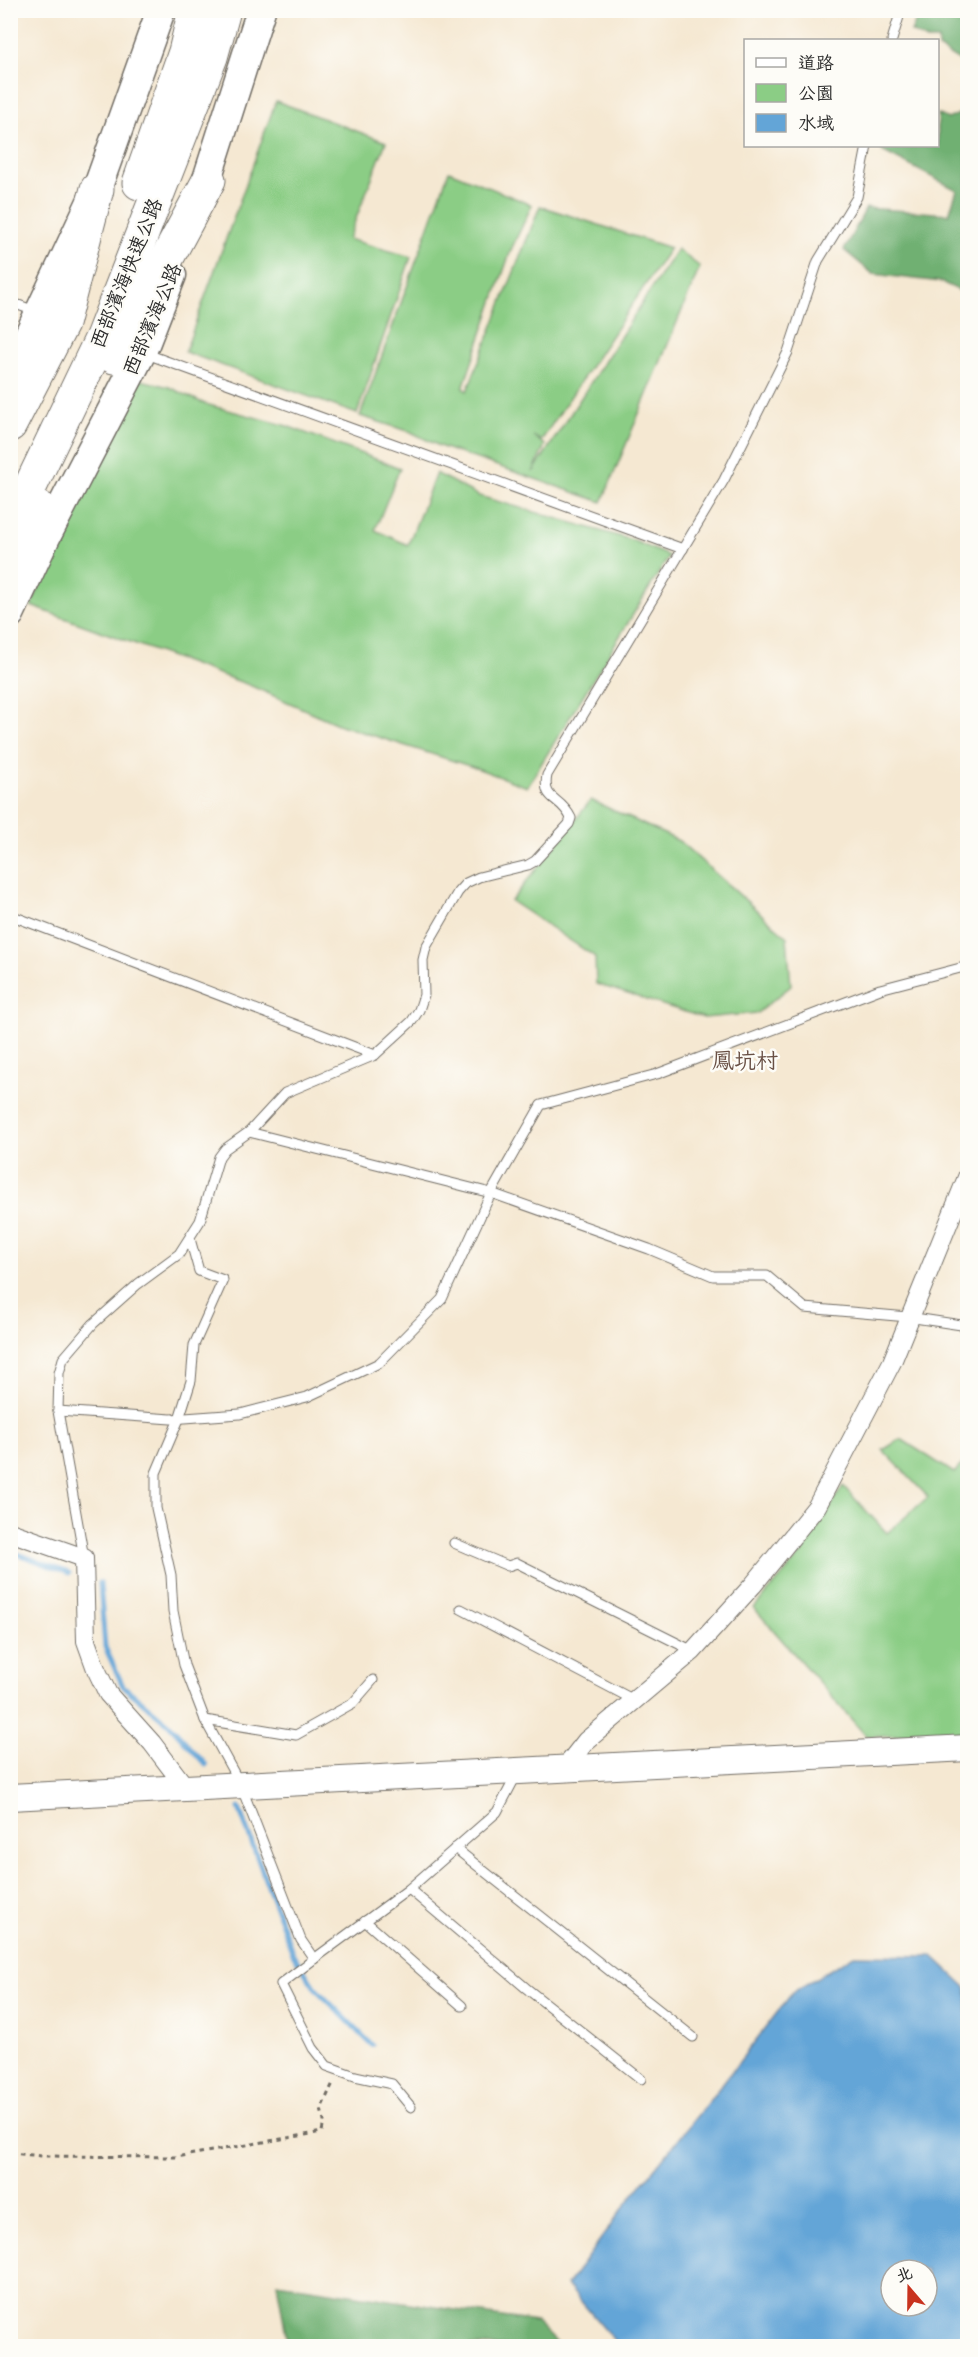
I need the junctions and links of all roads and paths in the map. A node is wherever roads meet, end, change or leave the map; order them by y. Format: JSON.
{"nodes":[{"id":1,"x":161,"y":10,"type":"edge"},
{"id":2,"x":195,"y":10,"type":"edge"},
{"id":3,"x":224,"y":10,"type":"edge"},
{"id":4,"x":261,"y":10,"type":"edge"},
{"id":5,"x":901,"y":10,"type":"edge"},
{"id":6,"x":892,"y":39,"type":"edge"},
{"id":7,"x":867,"y":147,"type":"edge"},
{"id":8,"x":209,"y":180,"type":"junction"},
{"id":9,"x":97,"y":189,"type":"junction"},
{"id":10,"x":10,"y":302,"type":"edge"},
{"id":11,"x":40,"y":313,"type":"junction"},
{"id":12,"x":142,"y":352,"type":"junction"},
{"id":13,"x":10,"y":375,"type":"edge"},
{"id":14,"x":10,"y":425,"type":"edge"},
{"id":15,"x":10,"y":480,"type":"edge"},
{"id":16,"x":10,"y":528,"type":"edge"},
{"id":17,"x":683,"y":549,"type":"junction"},
{"id":18,"x":10,"y":572,"type":"edge"},
{"id":19,"x":10,"y":614,"type":"edge"},
{"id":20,"x":10,"y":915,"type":"edge"},
{"id":21,"x":968,"y":966,"type":"edge"},
{"id":22,"x":375,"y":1055,"type":"junction"},
{"id":23,"x":249,"y":1132,"type":"junction"},
{"id":24,"x":968,"y":1175,"type":"edge"},
{"id":25,"x":492,"y":1193,"type":"junction"},
{"id":26,"x":190,"y":1239,"type":"junction"},
{"id":27,"x":908,"y":1317,"type":"junction"},
{"id":28,"x":968,"y":1326,"type":"edge"},
{"id":29,"x":58,"y":1411,"type":"junction"},
{"id":30,"x":179,"y":1419,"type":"junction"},
{"id":31,"x":10,"y":1532,"type":"edge"},
{"id":32,"x":454,"y":1543,"type":"dead end"},
{"id":33,"x":84,"y":1558,"type":"junction"},
{"id":34,"x":460,"y":1609,"type":"dead end"},
{"id":35,"x":693,"y":1651,"type":"junction"},
{"id":36,"x":373,"y":1680,"type":"dead end"},
{"id":37,"x":634,"y":1700,"type":"junction"},
{"id":38,"x":206,"y":1720,"type":"junction"},
{"id":39,"x":968,"y":1748,"type":"edge"},
{"id":40,"x":564,"y":1769,"type":"junction"},
{"id":41,"x":518,"y":1771,"type":"junction"},
{"id":42,"x":242,"y":1786,"type":"junction"},
{"id":43,"x":186,"y":1788,"type":"junction"},
{"id":44,"x":10,"y":1797,"type":"edge"},
{"id":45,"x":455,"y":1848,"type":"junction"},
{"id":46,"x":409,"y":1889,"type":"junction"},
{"id":47,"x":365,"y":1921,"type":"junction"},
{"id":48,"x":314,"y":1959,"type":"junction"},
{"id":49,"x":462,"y":2006,"type":"dead end"},
{"id":50,"x":693,"y":2037,"type":"dead end"},
{"id":51,"x":341,"y":2071,"type":"junction"},
{"id":52,"x":641,"y":2079,"type":"dead end"},
{"id":53,"x":411,"y":2107,"type":"dead end"},
{"id":54,"x":10,"y":2153,"type":"edge"}],
"edges":[{"from":1,"to":9,"type":"main road"},
{"from":2,"to":15,"type":"highway","name":"西部濱海快速公路"},
{"from":3,"to":16,"type":"highway","name":"西部濱海快速公路"},
{"from":4,"to":8,"type":"main road","name":"西部濱海公路"},
{"from":5,"to":6,"type":"lane"},
{"from":7,"to":17,"type":"lane"},
{"from":8,"to":12,"type":"main road","name":"西部濱海公路"},
{"from":8,"to":18,"type":"highway"},
{"from":9,"to":11,"type":"main road"},
{"from":9,"to":14,"type":"highway"},
{"from":10,"to":11,"type":"lane"},
{"from":11,"to":13,"type":"main road"},
{"from":12,"to":17,"type":"lane"},
{"from":12,"to":19,"type":"main road","name":"西部濱海公路"},
{"from":17,"to":22,"type":"lane"},
{"from":20,"to":22,"type":"lane"},
{"from":21,"to":25,"type":"lane"},
{"from":22,"to":23,"type":"lane"},
{"from":23,"to":25,"type":"lane"},
{"from":23,"to":26,"type":"lane"},
{"from":24,"to":27,"type":"street"},
{"from":25,"to":27,"type":"lane"},
{"from":25,"to":30,"type":"lane"},
{"from":26,"to":29,"type":"lane"},
{"from":26,"to":30,"type":"lane"},
{"from":27,"to":28,"type":"lane"},
{"from":27,"to":35,"type":"street"},
{"from":29,"to":30,"type":"lane"},
{"from":29,"to":33,"type":"lane"},
{"from":30,"to":38,"type":"lane"},
{"from":31,"to":33,"type":"street"},
{"from":32,"to":35,"type":"lane"},
{"from":33,"to":43,"type":"street"},
{"from":34,"to":37,"type":"lane"},
{"from":35,"to":37,"type":"street"},
{"from":36,"to":38,"type":"lane"},
{"from":37,"to":40,"type":"street"},
{"from":38,"to":42,"type":"lane"},
{"from":39,"to":40,"type":"street"},
{"from":40,"to":41,"type":"street"},
{"from":41,"to":42,"type":"street"},
{"from":41,"to":45,"type":"lane"},
{"from":42,"to":43,"type":"street"},
{"from":42,"to":48,"type":"lane"},
{"from":43,"to":44,"type":"street"},
{"from":45,"to":46,"type":"lane"},
{"from":45,"to":50,"type":"lane"},
{"from":46,"to":47,"type":"lane"},
{"from":46,"to":52,"type":"lane"},
{"from":47,"to":48,"type":"lane"},
{"from":47,"to":49,"type":"lane"},
{"from":48,"to":51,"type":"lane"},
{"from":51,"to":53,"type":"lane"},
{"from":51,"to":54,"type":"path"}]}
